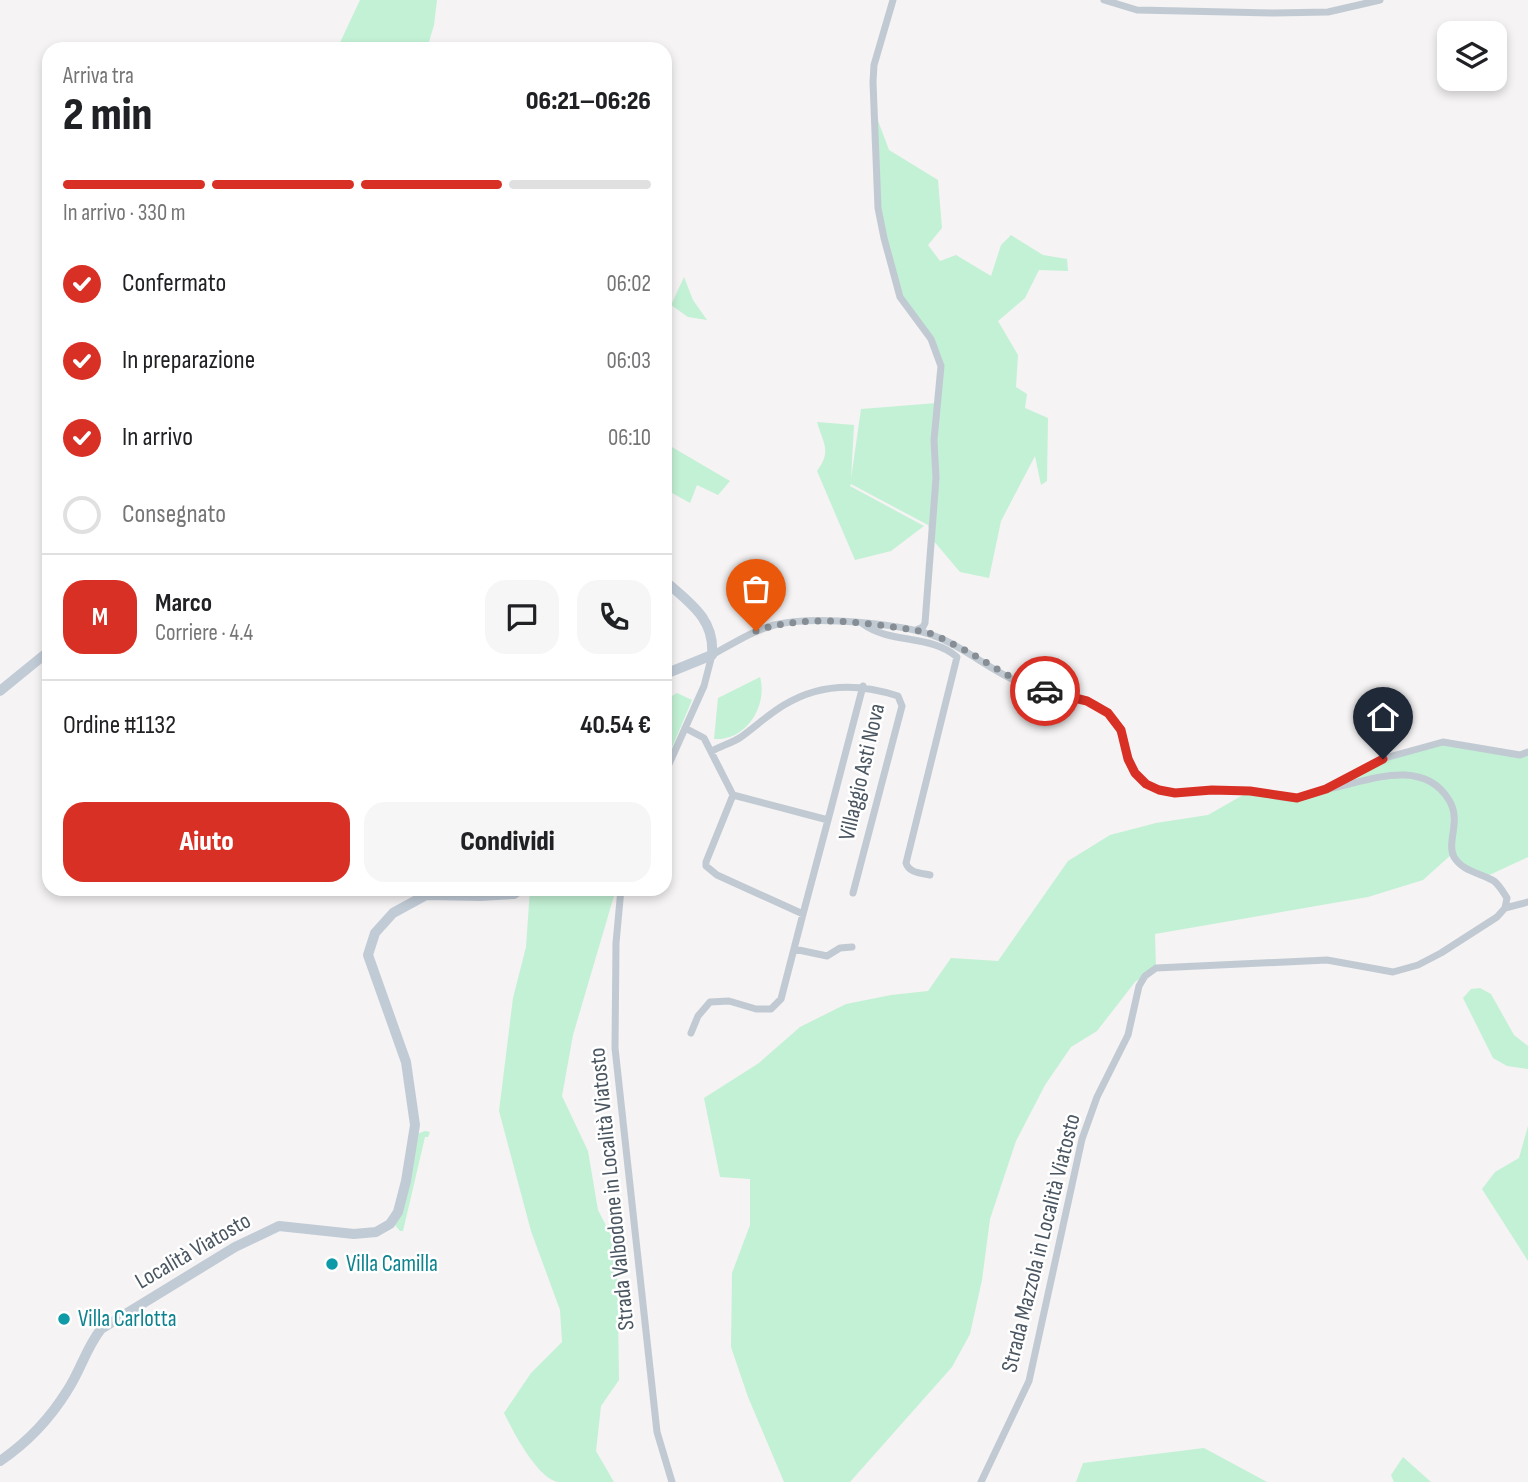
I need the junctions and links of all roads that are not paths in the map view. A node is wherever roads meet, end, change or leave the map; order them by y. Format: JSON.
{"nodes":[{"id":1,"x":893,"y":0,"type":"edge"},
{"id":2,"x":1104,"y":0,"type":"edge"},
{"id":3,"x":1380,"y":0,"type":"edge"},
{"id":4,"x":672,"y":588,"type":"edge"},
{"id":5,"x":863,"y":624,"type":"junction"},
{"id":6,"x":915,"y":631,"type":"junction"},
{"id":7,"x":712,"y":655,"type":"junction"},
{"id":8,"x":42,"y":657,"type":"edge"},
{"id":9,"x":672,"y":671,"type":"edge"},
{"id":10,"x":863,"y":686,"type":"junction"},
{"id":11,"x":0,"y":691,"type":"edge"},
{"id":12,"x":685,"y":728,"type":"junction"},
{"id":13,"x":712,"y":751,"type":"junction"},
{"id":14,"x":1528,"y":752,"type":"edge"},
{"id":15,"x":672,"y":757,"type":"edge"},
{"id":16,"x":1326,"y":789,"type":"junction"},
{"id":17,"x":733,"y":795,"type":"junction"},
{"id":18,"x":828,"y":820,"type":"junction"},
{"id":19,"x":930,"y":875,"type":"dead end"},
{"id":20,"x":853,"y":892,"type":"dead end"},
{"id":21,"x":424,"y":896,"type":"edge"},
{"id":22,"x":620,"y":896,"type":"edge"},
{"id":23,"x":1528,"y":902,"type":"edge"},
{"id":24,"x":1505,"y":908,"type":"junction"},
{"id":25,"x":803,"y":915,"type":"junction"},
{"id":26,"x":852,"y":947,"type":"dead end"},
{"id":27,"x":794,"y":948,"type":"junction"},
{"id":28,"x":691,"y":1033,"type":"dead end"},
{"id":29,"x":0,"y":1461,"type":"edge"},
{"id":30,"x":672,"y":1482,"type":"edge"},
{"id":31,"x":981,"y":1482,"type":"edge"}],
"edges":[{"from":1,"to":6,"type":"street"},
{"from":2,"to":3,"type":"street"},
{"from":4,"to":7,"type":"street"},
{"from":5,"to":6,"type":"street"},
{"from":5,"to":7,"type":"street"},
{"from":5,"to":19,"type":"street"},
{"from":6,"to":16,"type":"street"},
{"from":7,"to":9,"type":"street"},
{"from":7,"to":12,"type":"street"},
{"from":8,"to":11,"type":"street"},
{"from":10,"to":13,"type":"street","name":"Villaggio Asti Nova"},
{"from":10,"to":18,"type":"street","name":"Villaggio Asti Nova"},
{"from":10,"to":20,"type":"street","name":"Villaggio Asti Nova"},
{"from":12,"to":13,"type":"street"},
{"from":12,"to":15,"type":"street"},
{"from":13,"to":17,"type":"street"},
{"from":14,"to":16,"type":"street"},
{"from":16,"to":24,"type":"street"},
{"from":17,"to":18,"type":"street","name":"Villaggio Asti Nova"},
{"from":17,"to":25,"type":"street"},
{"from":18,"to":25,"type":"street","name":"Villaggio Asti Nova"},
{"from":21,"to":29,"type":"street","name":"Località Viatosto"},
{"from":22,"to":30,"type":"street","name":"Strada Valbodone in Località Viatosto"},
{"from":23,"to":24,"type":"street","name":"Strada Mazzola in Località Viatosto"},
{"from":24,"to":31,"type":"street","name":"Strada Mazzola in Località Viatosto"},
{"from":25,"to":27,"type":"street","name":"Villaggio Asti Nova"},
{"from":26,"to":27,"type":"street"},
{"from":27,"to":28,"type":"street","name":"Villaggio Asti Nova"}]}
